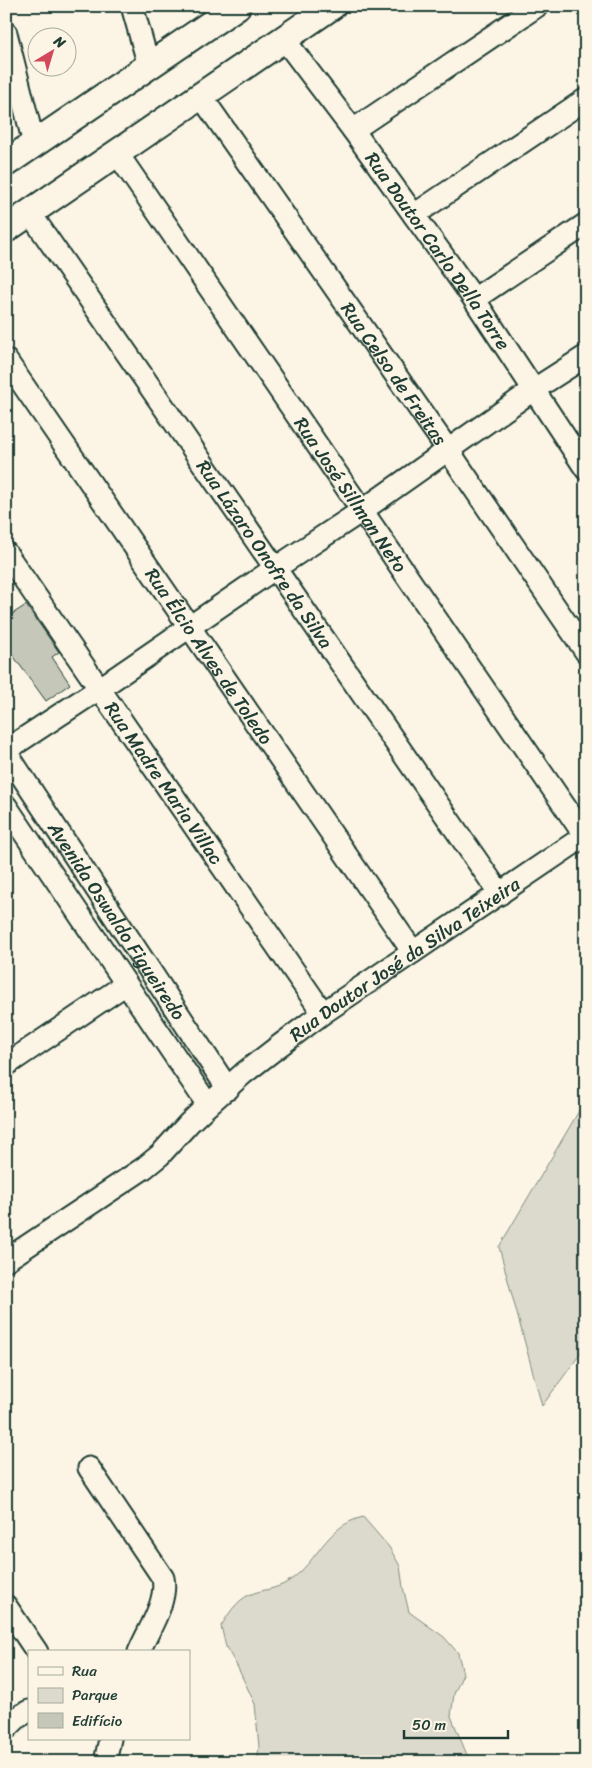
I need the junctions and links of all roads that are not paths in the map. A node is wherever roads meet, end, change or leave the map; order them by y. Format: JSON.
{"nodes":[{"id":1,"x":132,"y":6,"type":"edge"},
{"id":2,"x":236,"y":6,"type":"edge"},
{"id":3,"x":332,"y":6,"type":"edge"},
{"id":4,"x":537,"y":6,"type":"edge"},
{"id":5,"x":6,"y":33,"type":"edge"},
{"id":6,"x":284,"y":39,"type":"junction"},
{"id":7,"x":149,"y":66,"type":"junction"},
{"id":8,"x":201,"y":96,"type":"junction"},
{"id":9,"x":586,"y":99,"type":"edge"},
{"id":10,"x":353,"y":130,"type":"junction"},
{"id":11,"x":34,"y":144,"type":"junction"},
{"id":12,"x":117,"y":154,"type":"junction"},
{"id":13,"x":6,"y":163,"type":"edge"},
{"id":14,"x":30,"y":213,"type":"junction"},
{"id":15,"x":414,"y":215,"type":"junction"},
{"id":16,"x":586,"y":224,"type":"edge"},
{"id":17,"x":6,"y":229,"type":"edge"},
{"id":18,"x":474,"y":299,"type":"junction"},
{"id":19,"x":586,"y":356,"type":"edge"},
{"id":20,"x":6,"y":360,"type":"edge"},
{"id":21,"x":533,"y":390,"type":"junction"},
{"id":22,"x":448,"y":450,"type":"junction"},
{"id":23,"x":586,"y":468,"type":"edge"},
{"id":24,"x":363,"y":510,"type":"junction"},
{"id":25,"x":6,"y":553,"type":"edge"},
{"id":26,"x":274,"y":569,"type":"junction"},
{"id":27,"x":189,"y":627,"type":"junction"},
{"id":28,"x":586,"y":652,"type":"edge"},
{"id":29,"x":99,"y":689,"type":"junction"},
{"id":30,"x":6,"y":751,"type":"edge"},
{"id":31,"x":29,"y":788,"type":"junction"},
{"id":32,"x":6,"y":805,"type":"edge"},
{"id":33,"x":586,"y":836,"type":"edge"},
{"id":34,"x":500,"y":894,"type":"junction"},
{"id":35,"x":121,"y":927,"type":"junction"},
{"id":36,"x":97,"y":943,"type":"junction"},
{"id":37,"x":413,"y":952,"type":"junction"},
{"id":38,"x":126,"y":984,"type":"junction"},
{"id":39,"x":323,"y":1013,"type":"junction"},
{"id":40,"x":6,"y":1065,"type":"edge"},
{"id":41,"x":228,"y":1088,"type":"junction"},
{"id":42,"x":208,"y":1106,"type":"junction"},
{"id":43,"x":6,"y":1260,"type":"edge"},
{"id":44,"x":89,"y":1468,"type":"dead end"},
{"id":45,"x":6,"y":1606,"type":"edge"},
{"id":46,"x":36,"y":1650,"type":"edge"},
{"id":47,"x":140,"y":1650,"type":"edge"},
{"id":48,"x":28,"y":1712,"type":"edge"},
{"id":49,"x":6,"y":1729,"type":"edge"},
{"id":50,"x":110,"y":1740,"type":"edge"},
{"id":51,"x":105,"y":1762,"type":"edge"}],
"edges":[{"from":1,"to":7,"type":"street"},
{"from":2,"to":7,"type":"main road"},
{"from":3,"to":6,"type":"main road"},
{"from":4,"to":10,"type":"street"},
{"from":5,"to":11,"type":"street"},
{"from":6,"to":8,"type":"main road"},
{"from":6,"to":10,"type":"street","name":"Rua Doutor Carlo Della Torre"},
{"from":7,"to":11,"type":"main road"},
{"from":8,"to":12,"type":"main road"},
{"from":8,"to":22,"type":"street","name":"Rua Celso de Freitas"},
{"from":9,"to":15,"type":"street"},
{"from":10,"to":15,"type":"street","name":"Rua Doutor Carlo Della Torre"},
{"from":11,"to":13,"type":"main road"},
{"from":12,"to":14,"type":"main road"},
{"from":12,"to":24,"type":"street","name":"Rua José Sillman Neto"},
{"from":14,"to":17,"type":"main road"},
{"from":14,"to":26,"type":"street","name":"Rua Lázaro Onofre da Silva"},
{"from":15,"to":18,"type":"street","name":"Rua Doutor Carlo Della Torre"},
{"from":16,"to":18,"type":"street"},
{"from":18,"to":21,"type":"street","name":"Rua Doutor Carlo Della Torre"},
{"from":19,"to":21,"type":"street"},
{"from":20,"to":27,"type":"street","name":"Rua Élcio Alves de Toledo"},
{"from":21,"to":22,"type":"street"},
{"from":21,"to":23,"type":"street","name":"Rua Doutor Carlo Della Torre"},
{"from":22,"to":24,"type":"street"},
{"from":22,"to":28,"type":"street","name":"Rua Celso de Freitas"},
{"from":24,"to":26,"type":"street"},
{"from":24,"to":33,"type":"street","name":"Rua José Sillman Neto"},
{"from":25,"to":29,"type":"street","name":"Rua Madre Maria Villac"},
{"from":26,"to":27,"type":"street"},
{"from":26,"to":34,"type":"street","name":"Rua Lázaro Onofre da Silva"},
{"from":27,"to":29,"type":"street"},
{"from":27,"to":37,"type":"street","name":"Rua Élcio Alves de Toledo"},
{"from":29,"to":30,"type":"street"},
{"from":29,"to":39,"type":"street","name":"Rua Madre Maria Villac"},
{"from":30,"to":31,"type":"street","name":"Avenida Oswaldo Figueiredo"},
{"from":31,"to":32,"type":"street"},
{"from":31,"to":35,"type":"street","name":"Avenida Oswaldo Figueiredo"},
{"from":32,"to":36,"type":"street","name":"Avenida Oswaldo Figueiredo"},
{"from":33,"to":34,"type":"street","name":"Rua Doutor José da Silva Teixeira"},
{"from":34,"to":37,"type":"street","name":"Rua Doutor José da Silva Teixeira"},
{"from":35,"to":36,"type":"street"},
{"from":35,"to":41,"type":"street","name":"Avenida Oswaldo Figueiredo"},
{"from":36,"to":38,"type":"street","name":"Avenida Oswaldo Figueiredo"},
{"from":37,"to":39,"type":"street","name":"Rua Doutor José da Silva Teixeira"},
{"from":38,"to":40,"type":"street"},
{"from":38,"to":42,"type":"street","name":"Avenida Oswaldo Figueiredo"},
{"from":39,"to":41,"type":"street","name":"Rua Doutor José da Silva Teixeira"},
{"from":41,"to":42,"type":"street","name":"Rua Doutor José da Silva Teixeira"},
{"from":42,"to":43,"type":"street","name":"Rua Doutor José da Silva Teixeira"},
{"from":44,"to":47,"type":"street"},
{"from":45,"to":46,"type":"street"},
{"from":48,"to":49,"type":"street"},
{"from":50,"to":51,"type":"street"}]}
